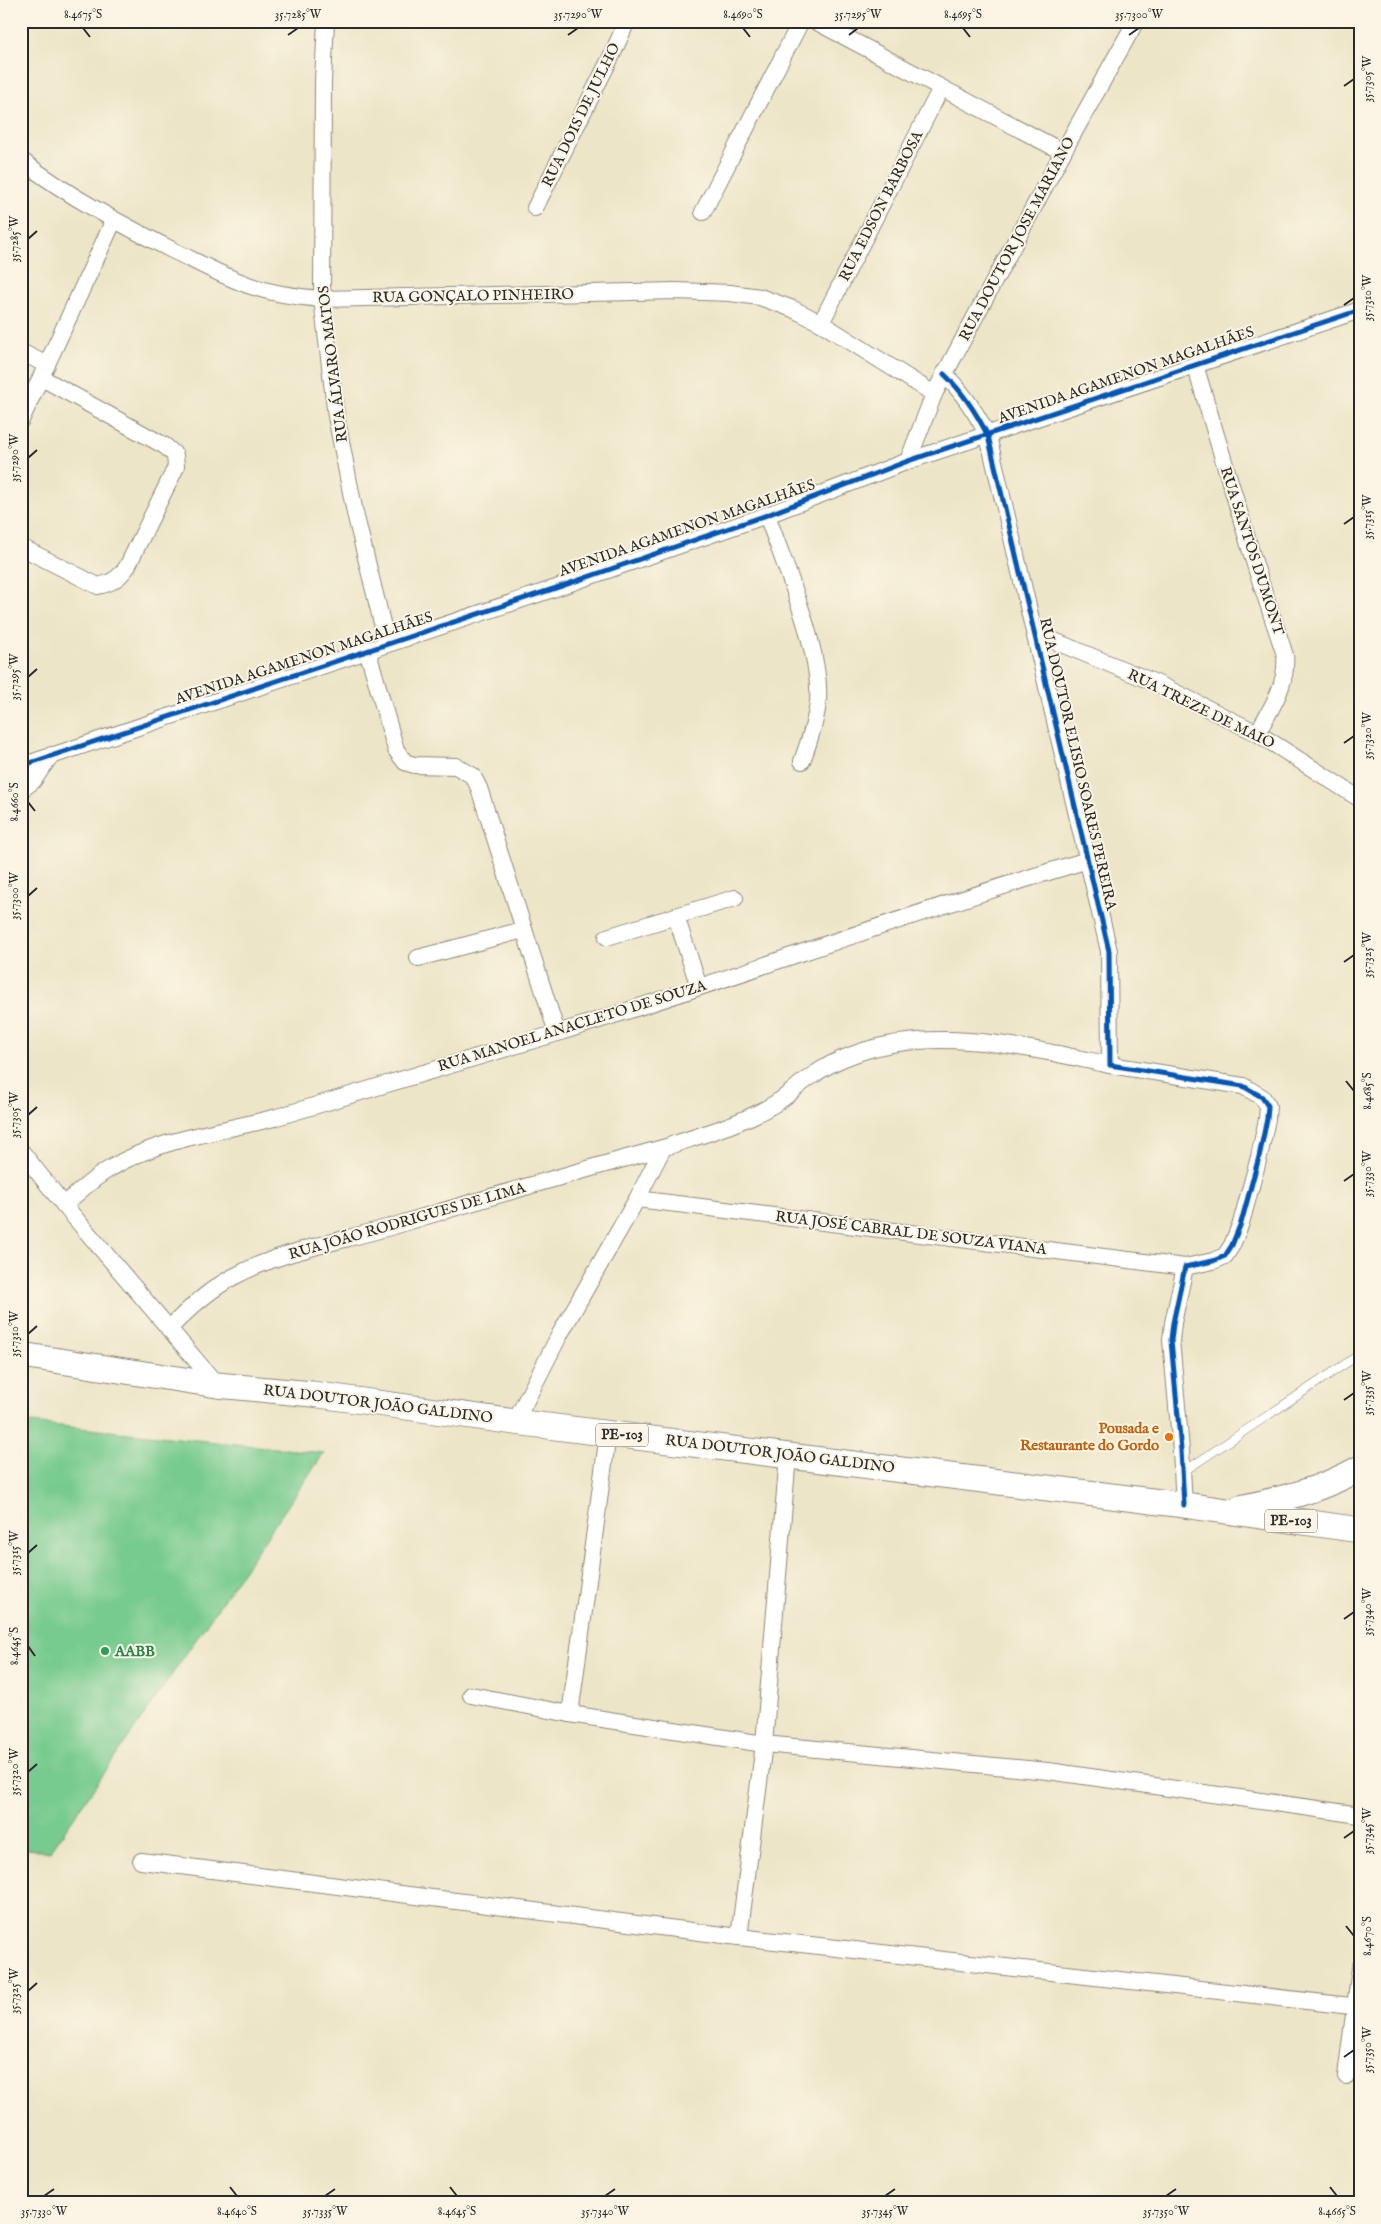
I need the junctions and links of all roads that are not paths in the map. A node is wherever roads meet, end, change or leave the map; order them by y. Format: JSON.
{"nodes":[{"id":1,"x":326,"y":21,"type":"edge"},
{"id":2,"x":627,"y":21,"type":"edge"},
{"id":3,"x":801,"y":21,"type":"edge"},
{"id":4,"x":815,"y":21,"type":"edge"},
{"id":5,"x":1136,"y":21,"type":"edge"},
{"id":6,"x":941,"y":88,"type":"junction"},
{"id":7,"x":1063,"y":152,"type":"junction"},
{"id":8,"x":21,"y":160,"type":"edge"},
{"id":9,"x":535,"y":208,"type":"dead end"},
{"id":10,"x":703,"y":212,"type":"dead end"},
{"id":11,"x":114,"y":220,"type":"junction"},
{"id":12,"x":322,"y":299,"type":"junction"},
{"id":13,"x":1360,"y":310,"type":"edge"},
{"id":14,"x":821,"y":323,"type":"junction"},
{"id":15,"x":21,"y":352,"type":"edge"},
{"id":16,"x":1195,"y":365,"type":"junction"},
{"id":17,"x":44,"y":371,"type":"junction"},
{"id":18,"x":944,"y":374,"type":"junction"},
{"id":19,"x":934,"y":394,"type":"junction"},
{"id":20,"x":21,"y":420,"type":"edge"},
{"id":21,"x":988,"y":436,"type":"junction"},
{"id":22,"x":908,"y":461,"type":"junction"},
{"id":23,"x":767,"y":514,"type":"junction"},
{"id":24,"x":21,"y":547,"type":"edge"},
{"id":25,"x":1035,"y":634,"type":"junction"},
{"id":26,"x":387,"y":643,"type":"junction"},
{"id":27,"x":367,"y":649,"type":"junction"},
{"id":28,"x":1256,"y":733,"type":"junction"},
{"id":29,"x":51,"y":755,"type":"junction"},
{"id":30,"x":802,"y":761,"type":"dead end"},
{"id":31,"x":21,"y":766,"type":"edge"},
{"id":32,"x":21,"y":790,"type":"edge"},
{"id":33,"x":1360,"y":799,"type":"edge"},
{"id":34,"x":1088,"y":860,"type":"junction"},
{"id":35,"x":735,"y":898,"type":"dead end"},
{"id":36,"x":676,"y":916,"type":"junction"},
{"id":37,"x":523,"y":930,"type":"junction"},
{"id":38,"x":607,"y":937,"type":"dead end"},
{"id":39,"x":418,"y":958,"type":"dead end"},
{"id":40,"x":699,"y":987,"type":"junction"},
{"id":41,"x":557,"y":1033,"type":"junction"},
{"id":42,"x":1110,"y":1065,"type":"junction"},
{"id":43,"x":663,"y":1148,"type":"junction"},
{"id":44,"x":21,"y":1151,"type":"edge"},
{"id":45,"x":637,"y":1199,"type":"junction"},
{"id":46,"x":64,"y":1205,"type":"junction"},
{"id":47,"x":1185,"y":1267,"type":"junction"},
{"id":48,"x":169,"y":1329,"type":"junction"},
{"id":49,"x":1360,"y":1354,"type":"edge"},
{"id":50,"x":21,"y":1355,"type":"edge"},
{"id":51,"x":217,"y":1385,"type":"junction"},
{"id":52,"x":515,"y":1422,"type":"junction"},
{"id":53,"x":608,"y":1434,"type":"junction"},
{"id":54,"x":788,"y":1455,"type":"junction"},
{"id":55,"x":1360,"y":1468,"type":"edge"},
{"id":56,"x":1182,"y":1472,"type":"junction"},
{"id":57,"x":1184,"y":1505,"type":"junction"},
{"id":58,"x":1222,"y":1512,"type":"junction"},
{"id":59,"x":1360,"y":1530,"type":"edge"},
{"id":60,"x":471,"y":1695,"type":"dead end"},
{"id":61,"x":570,"y":1714,"type":"junction"},
{"id":62,"x":764,"y":1744,"type":"junction"},
{"id":63,"x":1360,"y":1815,"type":"edge"},
{"id":64,"x":141,"y":1861,"type":"dead end"},
{"id":65,"x":739,"y":1937,"type":"junction"},
{"id":66,"x":1360,"y":1968,"type":"edge"},
{"id":67,"x":1357,"y":2006,"type":"edge"},
{"id":68,"x":1346,"y":2076,"type":"dead end"}],
"edges":[{"from":1,"to":12,"type":"street","name":"RUA ÁLVARO MATOS"},
{"from":2,"to":9,"type":"street","name":"RUA DOIS DE JULHO"},
{"from":3,"to":10,"type":"street"},
{"from":4,"to":6,"type":"street"},
{"from":5,"to":7,"type":"street","name":"RUA DOUTOR JOSE MARIANO"},
{"from":6,"to":7,"type":"street"},
{"from":6,"to":14,"type":"street","name":"RUA EDSON BARBOSA"},
{"from":7,"to":18,"type":"street","name":"RUA DOUTOR JOSE MARIANO"},
{"from":8,"to":11,"type":"street","name":"RUA GONÇALO PINHEIRO"},
{"from":11,"to":12,"type":"street","name":"RUA GONÇALO PINHEIRO"},
{"from":11,"to":17,"type":"street"},
{"from":12,"to":14,"type":"street","name":"RUA GONÇALO PINHEIRO"},
{"from":12,"to":26,"type":"street","name":"RUA ÁLVARO MATOS"},
{"from":13,"to":16,"type":"street","name":"AVENIDA AGAMENON MAGALHÃES"},
{"from":14,"to":19,"type":"street","name":"RUA GONÇALO PINHEIRO"},
{"from":15,"to":17,"type":"street"},
{"from":16,"to":21,"type":"street","name":"AVENIDA AGAMENON MAGALHÃES"},
{"from":16,"to":28,"type":"street","name":"RUA SANTOS DUMONT"},
{"from":17,"to":20,"type":"street"},
{"from":17,"to":24,"type":"street"},
{"from":18,"to":19,"type":"street","name":"RUA DOUTOR JOSE MARIANO"},
{"from":18,"to":21,"type":"street","name":"RUA DOUTOR ELISIO SOARES PEREIRA"},
{"from":19,"to":22,"type":"street","name":"RUA DOUTOR JOSE MARIANO"},
{"from":21,"to":22,"type":"street","name":"AVENIDA AGAMENON MAGALHÃES"},
{"from":21,"to":25,"type":"street","name":"RUA DOUTOR ELISIO SOARES PEREIRA"},
{"from":22,"to":23,"type":"street","name":"AVENIDA AGAMENON MAGALHÃES"},
{"from":23,"to":26,"type":"street","name":"AVENIDA AGAMENON MAGALHÃES"},
{"from":23,"to":30,"type":"street"},
{"from":25,"to":28,"type":"street","name":"RUA TREZE DE MAIO"},
{"from":25,"to":34,"type":"street","name":"RUA DOUTOR ELISIO SOARES PEREIRA"},
{"from":26,"to":27,"type":"street","name":"AVENIDA AGAMENON MAGALHÃES"},
{"from":27,"to":29,"type":"street","name":"AVENIDA AGAMENON MAGALHÃES"},
{"from":27,"to":37,"type":"street"},
{"from":28,"to":33,"type":"street","name":"RUA TREZE DE MAIO"},
{"from":29,"to":31,"type":"street","name":"AVENIDA AGAMENON MAGALHÃES"},
{"from":29,"to":32,"type":"street"},
{"from":34,"to":40,"type":"street","name":"RUA MANOEL ANACLETO DE SOUZA"},
{"from":34,"to":42,"type":"street","name":"RUA DOUTOR ELISIO SOARES PEREIRA"},
{"from":35,"to":36,"type":"street"},
{"from":36,"to":38,"type":"street"},
{"from":36,"to":40,"type":"street"},
{"from":37,"to":39,"type":"street"},
{"from":37,"to":41,"type":"street"},
{"from":40,"to":41,"type":"street","name":"RUA MANOEL ANACLETO DE SOUZA"},
{"from":41,"to":46,"type":"street","name":"RUA MANOEL ANACLETO DE SOUZA"},
{"from":42,"to":43,"type":"street","name":"RUA JOÃO RODRIGUES DE LIMA"},
{"from":42,"to":47,"type":"street","name":"RUA JOSÉ CABRAL DE SOUZA VIANA"},
{"from":43,"to":45,"type":"street"},
{"from":43,"to":48,"type":"street","name":"RUA JOÃO RODRIGUES DE LIMA"},
{"from":44,"to":46,"type":"street"},
{"from":45,"to":47,"type":"street","name":"RUA JOSÉ CABRAL DE SOUZA VIANA"},
{"from":45,"to":52,"type":"street"},
{"from":46,"to":48,"type":"street"},
{"from":47,"to":56,"type":"street"},
{"from":48,"to":51,"type":"street"},
{"from":49,"to":56,"type":"lane"},
{"from":50,"to":51,"type":"main road","name":"RUA DOUTOR JOÃO GALDINO","number":"PE-103"},
{"from":51,"to":52,"type":"main road","name":"RUA DOUTOR JOÃO GALDINO","number":"PE-103"},
{"from":52,"to":53,"type":"main road","name":"RUA DOUTOR JOÃO GALDINO","number":"PE-103"},
{"from":53,"to":54,"type":"main road","name":"RUA DOUTOR JOÃO GALDINO","number":"PE-103"},
{"from":53,"to":61,"type":"street"},
{"from":54,"to":57,"type":"main road","name":"RUA DOUTOR JOÃO GALDINO","number":"PE-103"},
{"from":54,"to":62,"type":"street"},
{"from":55,"to":58,"type":"main road"},
{"from":56,"to":57,"type":"street"},
{"from":57,"to":58,"type":"main road","name":"RUA DOUTOR JOÃO GALDINO","number":"PE-103"},
{"from":58,"to":59,"type":"main road","name":"RUA DOUTOR JOÃO GALDINO","number":"PE-103"},
{"from":60,"to":61,"type":"street"},
{"from":61,"to":62,"type":"street"},
{"from":62,"to":63,"type":"street"},
{"from":62,"to":65,"type":"street"},
{"from":64,"to":65,"type":"street"},
{"from":65,"to":67,"type":"street"},
{"from":66,"to":67,"type":"street"},
{"from":67,"to":68,"type":"street"}]}
